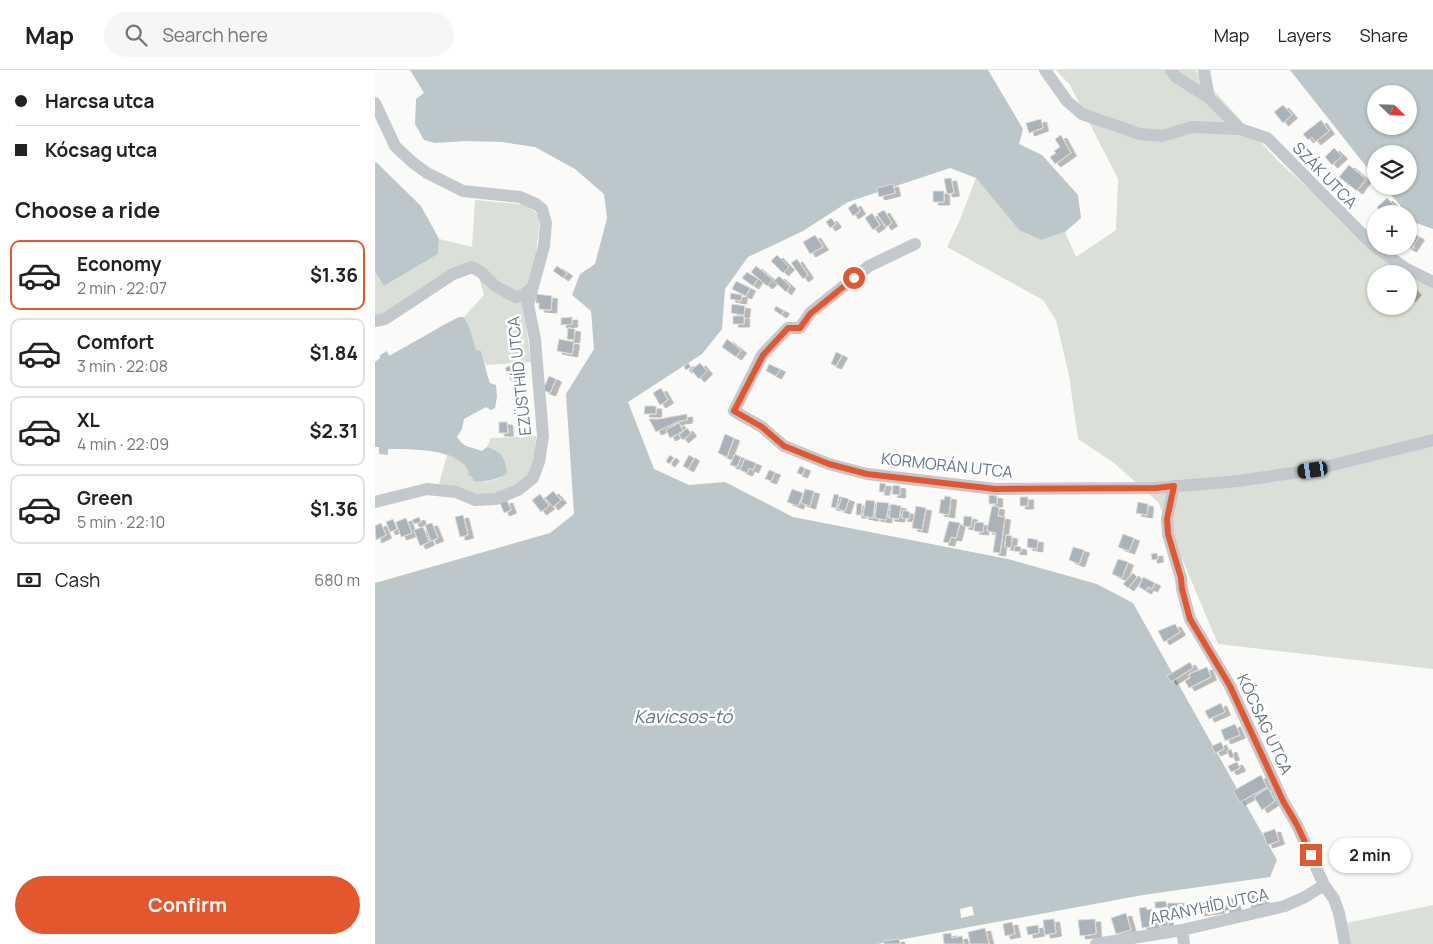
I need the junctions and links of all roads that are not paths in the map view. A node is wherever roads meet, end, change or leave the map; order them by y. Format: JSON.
{"nodes":[{"id":1,"x":1045,"y":70,"type":"edge"},
{"id":2,"x":1171,"y":70,"type":"edge"},
{"id":3,"x":1204,"y":70,"type":"edge"},
{"id":4,"x":1209,"y":98,"type":"junction"},
{"id":5,"x":375,"y":102,"type":"edge"},
{"id":6,"x":1240,"y":129,"type":"junction"},
{"id":7,"x":915,"y":244,"type":"dead end"},
{"id":8,"x":1433,"y":282,"type":"edge"},
{"id":9,"x":532,"y":288,"type":"junction"},
{"id":10,"x":375,"y":321,"type":"edge"},
{"id":11,"x":1433,"y":440,"type":"edge"},
{"id":12,"x":1174,"y":486,"type":"junction"},
{"id":13,"x":375,"y":502,"type":"edge"},
{"id":14,"x":1324,"y":885,"type":"junction"},
{"id":15,"x":1182,"y":930,"type":"junction"},
{"id":16,"x":1096,"y":944,"type":"edge"},
{"id":17,"x":1184,"y":944,"type":"edge"},
{"id":18,"x":1345,"y":944,"type":"edge"}],
"edges":[{"from":1,"to":6,"type":"street","name":"SZÁK UTCA"},
{"from":2,"to":4,"type":"street","name":"SZÁK UTCA"},
{"from":3,"to":4,"type":"street"},
{"from":4,"to":6,"type":"street","name":"SZÁK UTCA"},
{"from":5,"to":9,"type":"street"},
{"from":6,"to":8,"type":"street","name":"SZÁK UTCA"},
{"from":7,"to":12,"type":"street","name":"KORMORÁN UTCA"},
{"from":9,"to":10,"type":"street","name":"EZÜSTHÍD UTCA"},
{"from":9,"to":13,"type":"street","name":"EZÜSTHÍD UTCA"},
{"from":11,"to":12,"type":"street","name":"KORMORÁN UTCA"},
{"from":12,"to":14,"type":"street","name":"KÓCSAG UTCA"},
{"from":14,"to":15,"type":"street","name":"ARANYHÍD UTCA"},
{"from":14,"to":18,"type":"street","name":"KÓCSAG UTCA"},
{"from":15,"to":16,"type":"street","name":"ARANYHÍD UTCA"},
{"from":15,"to":17,"type":"street"}]}
